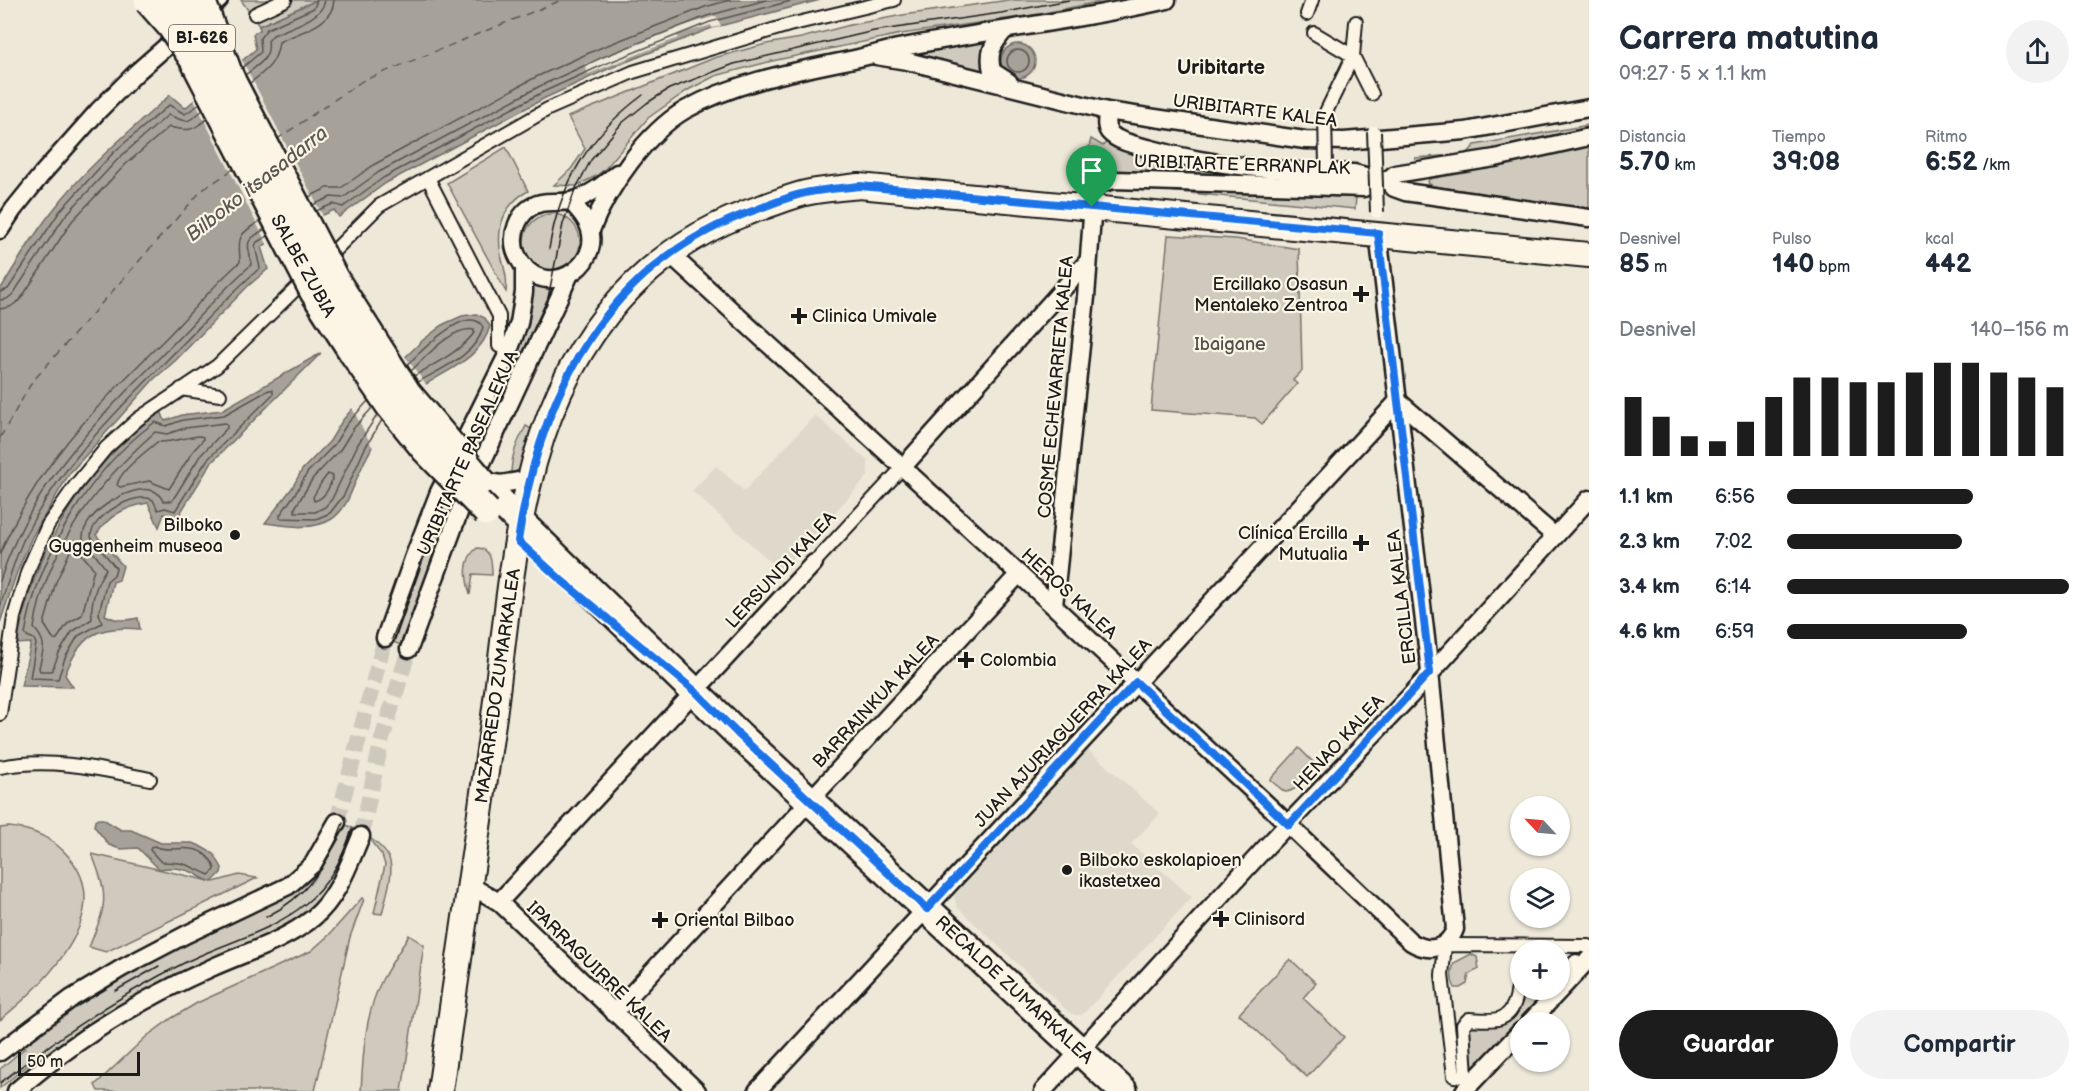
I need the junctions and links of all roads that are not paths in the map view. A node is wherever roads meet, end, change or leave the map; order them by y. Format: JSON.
{"nodes":[{"id":1,"x":148,"y":0,"type":"edge"},
{"id":2,"x":172,"y":0,"type":"edge"},
{"id":3,"x":201,"y":0,"type":"edge"},
{"id":4,"x":219,"y":0,"type":"edge"},
{"id":5,"x":285,"y":0,"type":"edge"},
{"id":6,"x":894,"y":0,"type":"edge"},
{"id":7,"x":1167,"y":0,"type":"edge"},
{"id":8,"x":1312,"y":0,"type":"edge"},
{"id":9,"x":255,"y":14,"type":"dead end"},
{"id":10,"x":1307,"y":14,"type":"dead end"},
{"id":11,"x":1356,"y":22,"type":"dead end"},
{"id":12,"x":1004,"y":31,"type":"junction"},
{"id":13,"x":1314,"y":33,"type":"dead end"},
{"id":14,"x":870,"y":56,"type":"junction"},
{"id":15,"x":1353,"y":56,"type":"junction"},
{"id":16,"x":230,"y":78,"type":"junction"},
{"id":17,"x":1025,"y":90,"type":"junction"},
{"id":18,"x":1372,"y":94,"type":"dead end"},
{"id":19,"x":1589,"y":108,"type":"edge"},
{"id":20,"x":1107,"y":111,"type":"junction"},
{"id":21,"x":1374,"y":132,"type":"dead end"},
{"id":22,"x":1589,"y":137,"type":"edge"},
{"id":23,"x":635,"y":156,"type":"junction"},
{"id":24,"x":1327,"y":169,"type":"junction"},
{"id":25,"x":428,"y":178,"type":"junction"},
{"id":26,"x":1380,"y":182,"type":"junction"},
{"id":27,"x":571,"y":201,"type":"junction"},
{"id":28,"x":1092,"y":207,"type":"junction"},
{"id":29,"x":1589,"y":218,"type":"edge"},
{"id":30,"x":1378,"y":223,"type":"junction"},
{"id":31,"x":0,"y":230,"type":"edge"},
{"id":32,"x":591,"y":230,"type":"junction"},
{"id":33,"x":669,"y":253,"type":"junction"},
{"id":34,"x":1589,"y":255,"type":"edge"},
{"id":35,"x":1088,"y":261,"type":"junction"},
{"id":36,"x":524,"y":266,"type":"junction"},
{"id":37,"x":568,"y":276,"type":"junction"},
{"id":38,"x":499,"y":346,"type":"dead end"},
{"id":39,"x":181,"y":389,"type":"junction"},
{"id":40,"x":220,"y":395,"type":"dead end"},
{"id":41,"x":1398,"y":401,"type":"junction"},
{"id":42,"x":902,"y":468,"type":"junction"},
{"id":43,"x":530,"y":479,"type":"junction"},
{"id":44,"x":487,"y":496,"type":"junction"},
{"id":45,"x":1589,"y":499,"type":"edge"},
{"id":46,"x":519,"y":532,"type":"junction"},
{"id":47,"x":1555,"y":536,"type":"junction"},
{"id":48,"x":814,"y":563,"type":"joint"},
{"id":49,"x":1019,"y":574,"type":"junction"},
{"id":50,"x":1054,"y":606,"type":"junction"},
{"id":51,"x":386,"y":638,"type":"tunnel mouth"},
{"id":52,"x":409,"y":649,"type":"tunnel mouth"},
{"id":53,"x":1430,"y":672,"type":"junction"},
{"id":54,"x":1136,"y":682,"type":"junction"},
{"id":55,"x":695,"y":691,"type":"junction"},
{"id":56,"x":0,"y":714,"type":"edge"},
{"id":57,"x":1,"y":763,"type":"edge"},
{"id":58,"x":150,"y":779,"type":"dead end"},
{"id":59,"x":810,"y":801,"type":"junction"},
{"id":60,"x":338,"y":822,"type":"tunnel mouth"},
{"id":61,"x":1289,"y":825,"type":"junction"},
{"id":62,"x":361,"y":836,"type":"tunnel mouth"},
{"id":63,"x":471,"y":886,"type":"junction"},
{"id":64,"x":499,"y":902,"type":"junction"},
{"id":65,"x":927,"y":909,"type":"junction"},
{"id":66,"x":1445,"y":945,"type":"junction"},
{"id":67,"x":1589,"y":947,"type":"edge"},
{"id":68,"x":1587,"y":966,"type":"edge"},
{"id":69,"x":1570,"y":967,"type":"edge"},
{"id":70,"x":1515,"y":1000,"type":"edge"},
{"id":71,"x":1540,"y":1012,"type":"edge"},
{"id":72,"x":614,"y":1013,"type":"junction"},
{"id":73,"x":1510,"y":1042,"type":"edge"},
{"id":74,"x":1078,"y":1050,"type":"junction"},
{"id":75,"x":0,"y":1052,"type":"edge"},
{"id":76,"x":1467,"y":1086,"type":"edge"},
{"id":77,"x":16,"y":1091,"type":"edge"},
{"id":78,"x":440,"y":1091,"type":"edge"},
{"id":79,"x":697,"y":1091,"type":"edge"},
{"id":80,"x":757,"y":1091,"type":"edge"},
{"id":81,"x":1042,"y":1091,"type":"edge"},
{"id":82,"x":1123,"y":1091,"type":"edge"}],
"edges":[{"from":1,"to":44,"type":"main road","name":"SALBE ZUBIA","bridge":true},
{"from":2,"to":16,"type":"highway","number":"BI-626","bridge":true},
{"from":3,"to":16,"type":"main road","name":"SALBE ZUBIA","bridge":true},
{"from":4,"to":31,"type":"street"},
{"from":5,"to":9,"type":"street"},
{"from":6,"to":25,"type":"street"},
{"from":7,"to":12,"type":"street"},
{"from":8,"to":10,"type":"street"},
{"from":11,"to":15,"type":"street"},
{"from":12,"to":14,"type":"street"},
{"from":12,"to":17,"type":"street","name":"URIBITARTE KALEA"},
{"from":13,"to":15,"type":"street"},
{"from":14,"to":17,"type":"street","name":"URIBITARTE KALEA"},
{"from":14,"to":23,"type":"street"},
{"from":15,"to":18,"type":"street"},
{"from":15,"to":24,"type":"street","bridge":true},
{"from":16,"to":44,"type":"main road","name":"SALBE ZUBIA","bridge":true},
{"from":17,"to":20,"type":"street","name":"URIBITARTE KALEA"},
{"from":19,"to":20,"type":"street","name":"URIBITARTE KALEA"},
{"from":20,"to":24,"type":"street","name":"URIBITARTE ERRANPLAK"},
{"from":21,"to":30,"type":"street","name":"ERCILLA KALEA","bridge":true},
{"from":22,"to":26,"type":"street","name":"URIBITARTE ERRANPLAK"},
{"from":23,"to":27,"type":"street"},
{"from":23,"to":32,"type":"street"},
{"from":24,"to":26,"type":"street","name":"URIBITARTE ERRANPLAK"},
{"from":25,"to":38,"type":"street"},
{"from":25,"to":39,"type":"street"},
{"from":26,"to":28,"type":"street","name":"URIBITARTE ERRANPLAK"},
{"from":26,"to":29,"type":"street"},
{"from":27,"to":32,"type":"street"},
{"from":27,"to":36,"type":"street"},
{"from":28,"to":30,"type":"main road","name":"MAZARREDO ZUMARKALEA"},
{"from":28,"to":33,"type":"main road","name":"MAZARREDO ZUMARKALEA"},
{"from":28,"to":35,"type":"street","name":"COSME ECHEVARRIETA KALEA"},
{"from":30,"to":34,"type":"main road","name":"MAZARREDO ZUMARKALEA"},
{"from":30,"to":41,"type":"street","name":"ERCILLA KALEA"},
{"from":32,"to":37,"type":"street"},
{"from":33,"to":42,"type":"street","name":"HEROS KALEA"},
{"from":33,"to":43,"type":"main road","name":"MAZARREDO ZUMARKALEA"},
{"from":35,"to":42,"type":"street","name":"LERSUNDI KALEA"},
{"from":35,"to":50,"type":"street","name":"COSME ECHEVARRIETA KALEA"},
{"from":36,"to":37,"type":"street"},
{"from":36,"to":51,"type":"street","name":"URIBITARTE PASEALEKUA"},
{"from":37,"to":52,"type":"street","name":"URIBITARTE PASEALEKUA"},
{"from":39,"to":40,"type":"street"},
{"from":39,"to":56,"type":"street"},
{"from":41,"to":47,"type":"street"},
{"from":41,"to":53,"type":"street","name":"ERCILLA KALEA"},
{"from":41,"to":54,"type":"street","name":"JUAN AJURIAGUERRA KALEA"},
{"from":42,"to":48,"type":"street","name":"LERSUNDI KALEA"},
{"from":42,"to":49,"type":"street","name":"HEROS KALEA"},
{"from":43,"to":44,"type":"street"},
{"from":43,"to":46,"type":"main road","name":"MAZARREDO ZUMARKALEA"},
{"from":44,"to":46,"type":"main road","name":"RECALDE ZUMARKALEA"},
{"from":45,"to":47,"type":"street","name":"HENAO KALEA"},
{"from":46,"to":55,"type":"main road","name":"RECALDE ZUMARKALEA"},
{"from":46,"to":63,"type":"main road","name":"MAZARREDO ZUMARKALEA"},
{"from":47,"to":53,"type":"street","name":"HENAO KALEA"},
{"from":48,"to":55,"type":"street","name":"LERSUNDI KALEA"},
{"from":49,"to":50,"type":"street","name":"HEROS KALEA"},
{"from":49,"to":59,"type":"street","name":"BARRAINKUA KALEA"},
{"from":50,"to":54,"type":"street","name":"HEROS KALEA"},
{"from":53,"to":61,"type":"street","name":"HENAO KALEA"},
{"from":53,"to":66,"type":"street","name":"ERCILLA KALEA"},
{"from":54,"to":61,"type":"street","name":"HEROS KALEA"},
{"from":54,"to":65,"type":"street","name":"JUAN AJURIAGUERRA KALEA"},
{"from":55,"to":59,"type":"main road","name":"RECALDE ZUMARKALEA"},
{"from":55,"to":64,"type":"street","name":"LERSUNDI KALEA"},
{"from":57,"to":58,"type":"street"},
{"from":59,"to":65,"type":"main road","name":"RECALDE ZUMARKALEA"},
{"from":59,"to":72,"type":"street","name":"BARRAINKUA KALEA"},
{"from":60,"to":75,"type":"street"},
{"from":61,"to":66,"type":"street","name":"HEROS KALEA"},
{"from":61,"to":74,"type":"street","name":"HENAO KALEA"},
{"from":62,"to":77,"type":"street"},
{"from":63,"to":64,"type":"street","name":"IPARRAGUIRRE KALEA"},
{"from":63,"to":78,"type":"main road","name":"MAZARREDO ZUMARKALEA"},
{"from":64,"to":72,"type":"street","name":"IPARRAGUIRRE KALEA"},
{"from":65,"to":74,"type":"main road","name":"RECALDE ZUMARKALEA"},
{"from":65,"to":80,"type":"street","name":"JUAN AJURIAGUERRA KALEA"},
{"from":66,"to":67,"type":"street"},
{"from":66,"to":76,"type":"street","name":"ERCILLA KALEA"},
{"from":67,"to":69,"type":"street"},
{"from":68,"to":71,"type":"street"},
{"from":70,"to":76,"type":"street"},
{"from":72,"to":79,"type":"street","name":"IPARRAGUIRRE KALEA"},
{"from":73,"to":76,"type":"street"},
{"from":74,"to":81,"type":"street","name":"HENAO KALEA"},
{"from":74,"to":82,"type":"main road","name":"RECALDE ZUMARKALEA"}]}
